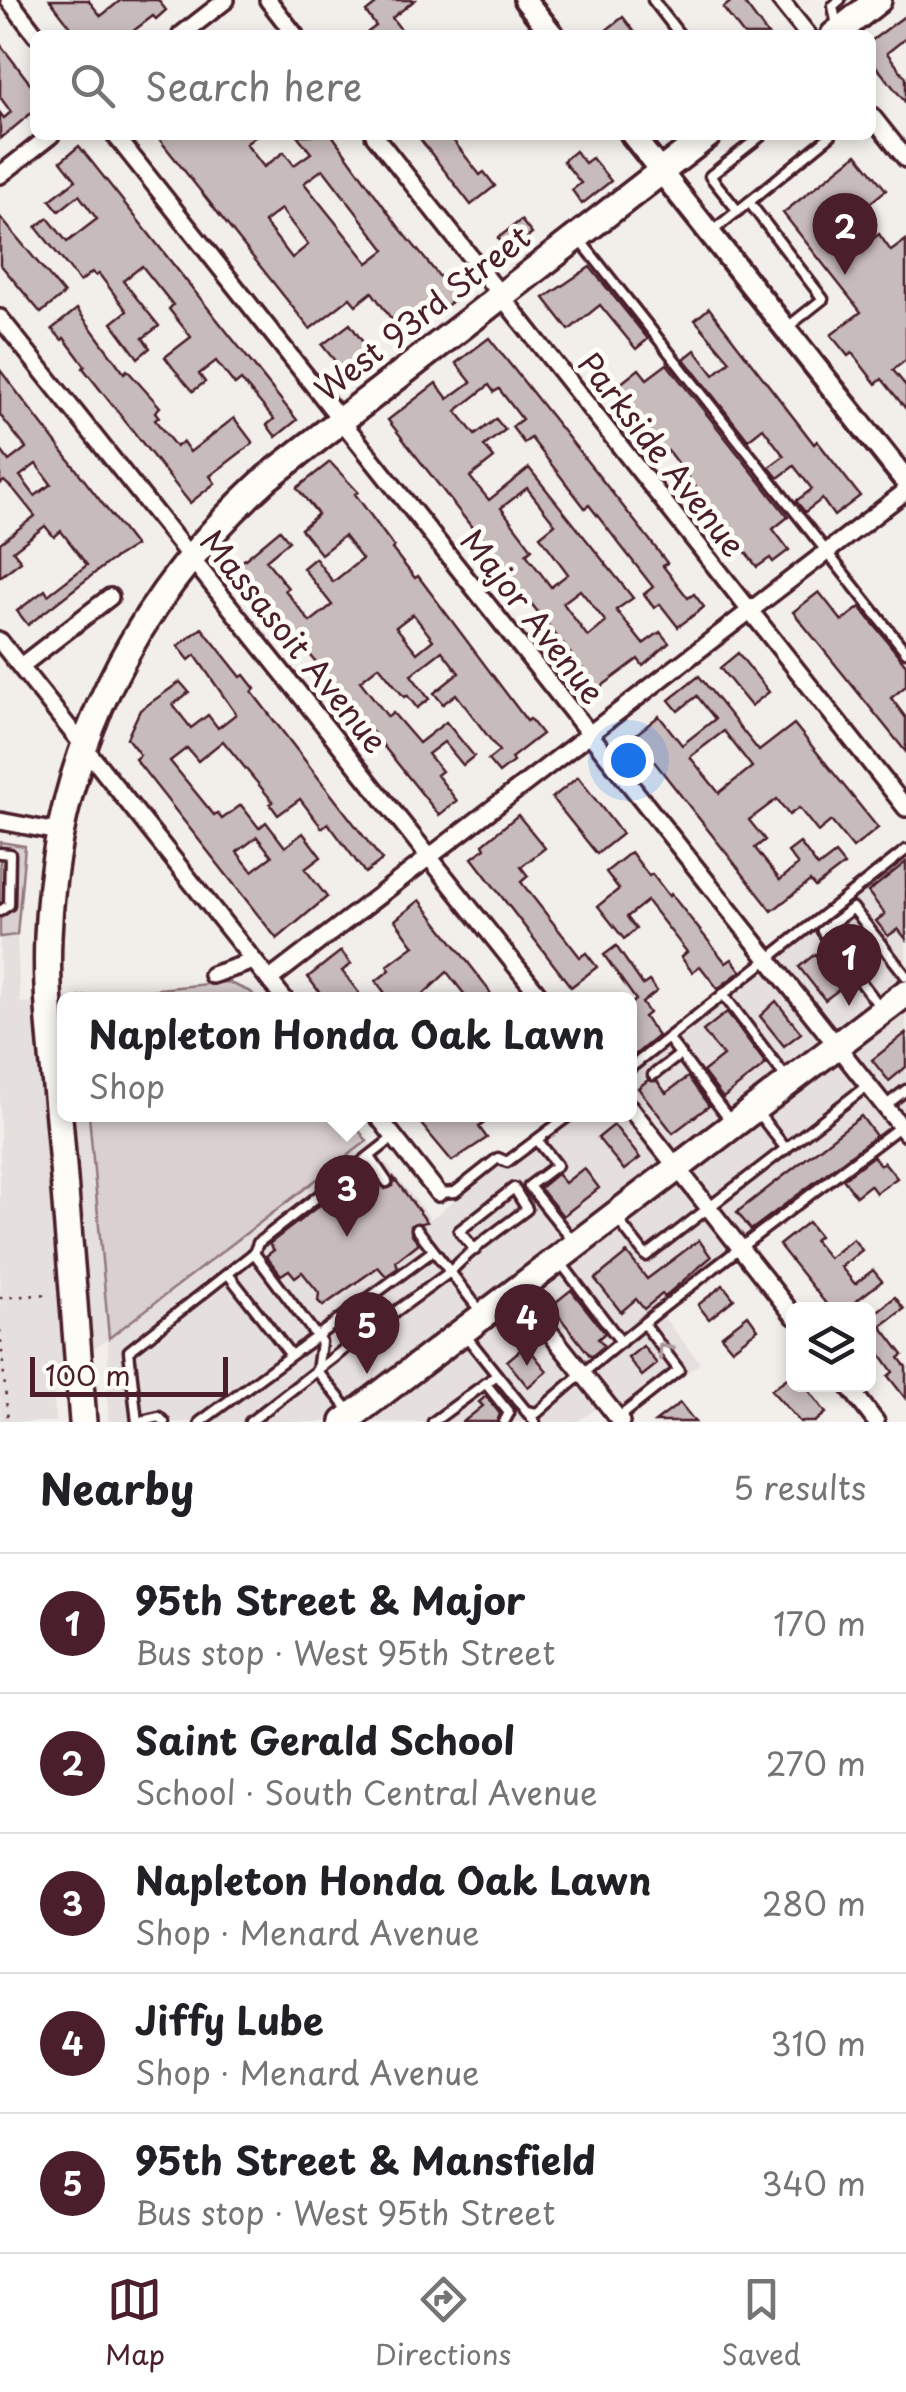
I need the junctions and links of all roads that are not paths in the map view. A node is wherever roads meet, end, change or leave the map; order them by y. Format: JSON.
{"nodes":[{"id":1,"x":9,"y":0,"type":"edge"},
{"id":2,"x":226,"y":0,"type":"edge"},
{"id":3,"x":268,"y":0,"type":"edge"},
{"id":4,"x":525,"y":0,"type":"edge"},
{"id":5,"x":652,"y":0,"type":"edge"},
{"id":6,"x":780,"y":0,"type":"edge"},
{"id":7,"x":878,"y":0,"type":"edge"},
{"id":8,"x":837,"y":3,"type":"edge"},
{"id":9,"x":32,"y":30,"type":"edge"},
{"id":10,"x":187,"y":30,"type":"edge"},
{"id":11,"x":291,"y":30,"type":"edge"},
{"id":12,"x":549,"y":30,"type":"edge"},
{"id":13,"x":676,"y":30,"type":"edge"},
{"id":14,"x":804,"y":30,"type":"edge"},
{"id":15,"x":836,"y":30,"type":"edge"},
{"id":16,"x":840,"y":30,"type":"edge"},
{"id":17,"x":876,"y":121,"type":"edge"},
{"id":18,"x":46,"y":140,"type":"edge"},
{"id":19,"x":120,"y":140,"type":"edge"},
{"id":20,"x":378,"y":140,"type":"edge"},
{"id":21,"x":636,"y":140,"type":"edge"},
{"id":22,"x":702,"y":140,"type":"edge"},
{"id":23,"x":756,"y":140,"type":"edge"},
{"id":24,"x":825,"y":140,"type":"edge"},
{"id":25,"x":906,"y":159,"type":"edge"},
{"id":26,"x":661,"y":172,"type":"junction"},
{"id":27,"x":0,"y":175,"type":"edge"},
{"id":28,"x":749,"y":202,"type":"junction"},
{"id":29,"x":738,"y":211,"type":"junction"},
{"id":30,"x":710,"y":233,"type":"junction"},
{"id":31,"x":577,"y":236,"type":"junction"},
{"id":32,"x":500,"y":296,"type":"junction"},
{"id":33,"x":0,"y":318,"type":"edge"},
{"id":34,"x":785,"y":329,"type":"junction"},
{"id":35,"x":341,"y":420,"type":"junction"},
{"id":36,"x":906,"y":482,"type":"edge"},
{"id":37,"x":906,"y":491,"type":"edge"},
{"id":38,"x":827,"y":552,"type":"junction"},
{"id":39,"x":190,"y":557,"type":"junction"},
{"id":40,"x":110,"y":597,"type":"dead end"},
{"id":41,"x":750,"y":612,"type":"junction"},
{"id":42,"x":0,"y":640,"type":"edge"},
{"id":43,"x":906,"y":652,"type":"edge"},
{"id":44,"x":21,"y":666,"type":"junction"},
{"id":45,"x":591,"y":735,"type":"junction"},
{"id":46,"x":84,"y":746,"type":"junction"},
{"id":47,"x":906,"y":808,"type":"edge"},
{"id":48,"x":0,"y":821,"type":"edge"},
{"id":49,"x":58,"y":832,"type":"junction"},
{"id":50,"x":906,"y":850,"type":"edge"},
{"id":51,"x":0,"y":853,"type":"edge"},
{"id":52,"x":429,"y":857,"type":"junction"},
{"id":53,"x":0,"y":911,"type":"edge"},
{"id":54,"x":768,"y":959,"type":"junction"},
{"id":55,"x":254,"y":960,"type":"junction"},
{"id":56,"x":212,"y":975,"type":"dead end"},
{"id":57,"x":906,"y":976,"type":"edge"},
{"id":58,"x":269,"y":980,"type":"junction"},
{"id":59,"x":278,"y":992,"type":"edge"},
{"id":60,"x":537,"y":992,"type":"edge"},
{"id":61,"x":906,"y":993,"type":"edge"},
{"id":62,"x":724,"y":994,"type":"junction"},
{"id":63,"x":883,"y":1011,"type":"junction"},
{"id":64,"x":668,"y":1038,"type":"junction"},
{"id":65,"x":837,"y":1046,"type":"junction"},
{"id":66,"x":681,"y":1054,"type":"junction"},
{"id":67,"x":637,"y":1062,"type":"edge"},
{"id":68,"x":57,"y":1075,"type":"edge"},
{"id":69,"x":653,"y":1075,"type":"dead end"},
{"id":70,"x":790,"y":1082,"type":"junction"},
{"id":71,"x":868,"y":1085,"type":"junction"},
{"id":72,"x":906,"y":1090,"type":"edge"},
{"id":73,"x":885,"y":1106,"type":"junction"},
{"id":74,"x":637,"y":1117,"type":"edge"},
{"id":75,"x":744,"y":1117,"type":"junction"},
{"id":76,"x":61,"y":1122,"type":"edge"},
{"id":77,"x":382,"y":1122,"type":"edge"},
{"id":78,"x":561,"y":1122,"type":"edge"},
{"id":79,"x":904,"y":1127,"type":"edge"},
{"id":80,"x":394,"y":1138,"type":"junction"},
{"id":81,"x":538,"y":1140,"type":"junction"},
{"id":82,"x":786,"y":1149,"type":"junction"},
{"id":83,"x":370,"y":1157,"type":"junction"},
{"id":84,"x":677,"y":1169,"type":"junction"},
{"id":85,"x":387,"y":1182,"type":"dead end"},
{"id":86,"x":438,"y":1193,"type":"joint"},
{"id":87,"x":708,"y":1208,"type":"junction"},
{"id":88,"x":615,"y":1216,"type":"junction"},
{"id":89,"x":417,"y":1229,"type":"dead end"},
{"id":90,"x":740,"y":1248,"type":"junction"},
{"id":91,"x":474,"y":1250,"type":"junction"},
{"id":92,"x":433,"y":1251,"type":"junction"},
{"id":93,"x":254,"y":1253,"type":"junction"},
{"id":94,"x":568,"y":1253,"type":"junction"},
{"id":95,"x":450,"y":1272,"type":"junction"},
{"id":96,"x":228,"y":1274,"type":"junction"},
{"id":97,"x":517,"y":1292,"type":"junction"},
{"id":98,"x":786,"y":1306,"type":"edge"},
{"id":99,"x":484,"y":1316,"type":"junction"},
{"id":100,"x":644,"y":1324,"type":"junction"},
{"id":101,"x":336,"y":1325,"type":"junction"},
{"id":102,"x":463,"y":1332,"type":"junction"},
{"id":103,"x":316,"y":1334,"type":"junction"},
{"id":104,"x":621,"y":1342,"type":"junction"},
{"id":105,"x":352,"y":1344,"type":"junction"},
{"id":106,"x":290,"y":1354,"type":"junction"},
{"id":107,"x":317,"y":1371,"type":"junction"},
{"id":108,"x":582,"y":1373,"type":"junction"},
{"id":109,"x":497,"y":1375,"type":"junction"},
{"id":110,"x":486,"y":1384,"type":"junction"},
{"id":111,"x":853,"y":1392,"type":"edge"},
{"id":112,"x":526,"y":1411,"type":"junction"},
{"id":113,"x":352,"y":1420,"type":"edge"},
{"id":114,"x":620,"y":1420,"type":"edge"},
{"id":115,"x":83,"y":1422,"type":"edge"},
{"id":116,"x":137,"y":1422,"type":"edge"},
{"id":117,"x":164,"y":1422,"type":"edge"},
{"id":118,"x":200,"y":1422,"type":"edge"},
{"id":119,"x":250,"y":1422,"type":"edge"},
{"id":120,"x":433,"y":1422,"type":"edge"},
{"id":121,"x":504,"y":1422,"type":"edge"},
{"id":122,"x":535,"y":1422,"type":"edge"},
{"id":123,"x":876,"y":1422,"type":"edge"}],
"edges":[{"from":1,"to":9,"type":"street"},
{"from":2,"to":10,"type":"street"},
{"from":3,"to":11,"type":"street"},
{"from":4,"to":12,"type":"street"},
{"from":5,"to":13,"type":"lane"},
{"from":6,"to":14,"type":"street"},
{"from":7,"to":16,"type":"main road"},
{"from":8,"to":15,"type":"lane"},
{"from":17,"to":25,"type":"street"},
{"from":18,"to":27,"type":"street"},
{"from":19,"to":35,"type":"street","name":"Major Avenue"},
{"from":20,"to":32,"type":"street","name":"Parkside Avenue"},
{"from":21,"to":26,"type":"street"},
{"from":22,"to":26,"type":"main road","name":"West 93rd Street"},
{"from":23,"to":29,"type":"lane"},
{"from":24,"to":28,"type":"lane"},
{"from":26,"to":30,"type":"street"},
{"from":26,"to":31,"type":"main road","name":"West 93rd Street"},
{"from":28,"to":29,"type":"lane"},
{"from":28,"to":34,"type":"lane"},
{"from":29,"to":30,"type":"lane"},
{"from":30,"to":34,"type":"street"},
{"from":31,"to":32,"type":"main road","name":"West 93rd Street"},
{"from":31,"to":38,"type":"lane"},
{"from":32,"to":35,"type":"main road","name":"West 93rd Street"},
{"from":32,"to":41,"type":"street","name":"Parkside Avenue"},
{"from":33,"to":39,"type":"street","name":"Massasoit Avenue"},
{"from":34,"to":36,"type":"street"},
{"from":35,"to":39,"type":"main road","name":"West 93rd Street"},
{"from":35,"to":45,"type":"street","name":"Major Avenue"},
{"from":37,"to":38,"type":"street"},
{"from":38,"to":41,"type":"street"},
{"from":38,"to":43,"type":"lane"},
{"from":39,"to":46,"type":"main road","name":"West 93rd Street"},
{"from":39,"to":52,"type":"street","name":"Massasoit Avenue"},
{"from":40,"to":44,"type":"street"},
{"from":41,"to":45,"type":"street"},
{"from":41,"to":47,"type":"street","name":"Parkside Avenue"},
{"from":42,"to":44,"type":"street"},
{"from":44,"to":46,"type":"street"},
{"from":45,"to":52,"type":"street"},
{"from":45,"to":54,"type":"street","name":"Major Avenue"},
{"from":46,"to":49,"type":"main road","name":"West 93rd Street"},
{"from":46,"to":55,"type":"street"},
{"from":48,"to":49,"type":"street"},
{"from":49,"to":68,"type":"main road","name":"West 93rd Street"},
{"from":50,"to":54,"type":"lane"},
{"from":51,"to":53,"type":"lane"},
{"from":52,"to":58,"type":"street"},
{"from":52,"to":60,"type":"street","name":"Massasoit Avenue"},
{"from":54,"to":62,"type":"lane"},
{"from":54,"to":65,"type":"street","name":"Major Avenue"},
{"from":55,"to":56,"type":"street"},
{"from":55,"to":58,"type":"street"},
{"from":57,"to":63,"type":"lane"},
{"from":58,"to":59,"type":"street"},
{"from":61,"to":63,"type":"main road"},
{"from":62,"to":64,"type":"lane"},
{"from":62,"to":70,"type":"lane"},
{"from":63,"to":65,"type":"main road"},
{"from":64,"to":66,"type":"lane"},
{"from":64,"to":67,"type":"lane"},
{"from":65,"to":70,"type":"main road"},
{"from":65,"to":71,"type":"street","name":"Major Avenue"},
{"from":66,"to":69,"type":"lane"},
{"from":66,"to":75,"type":"lane"},
{"from":70,"to":75,"type":"main road"},
{"from":71,"to":73,"type":"street","name":"Major Avenue"},
{"from":71,"to":82,"type":"lane"},
{"from":72,"to":73,"type":"lane"},
{"from":73,"to":79,"type":"street","name":"Major Avenue"},
{"from":74,"to":84,"type":"street"},
{"from":75,"to":82,"type":"lane"},
{"from":75,"to":84,"type":"main road"},
{"from":76,"to":115,"type":"main road","name":"West 93rd Street"},
{"from":77,"to":80,"type":"street"},
{"from":78,"to":81,"type":"lane"},
{"from":79,"to":90,"type":"lane"},
{"from":80,"to":83,"type":"lane"},
{"from":80,"to":86,"type":"street"},
{"from":81,"to":86,"type":"lane"},
{"from":81,"to":94,"type":"lane"},
{"from":82,"to":87,"type":"lane"},
{"from":83,"to":85,"type":"lane"},
{"from":83,"to":93,"type":"lane"},
{"from":84,"to":87,"type":"street"},
{"from":84,"to":88,"type":"main road"},
{"from":87,"to":88,"type":"lane"},
{"from":87,"to":90,"type":"street"},
{"from":88,"to":94,"type":"main road"},
{"from":89,"to":92,"type":"lane"},
{"from":90,"to":98,"type":"street"},
{"from":90,"to":100,"type":"lane"},
{"from":91,"to":91,"type":"lane"},
{"from":91,"to":95,"type":"lane"},
{"from":92,"to":95,"type":"lane"},
{"from":92,"to":101,"type":"lane"},
{"from":93,"to":96,"type":"lane"},
{"from":93,"to":103,"type":"lane"},
{"from":94,"to":97,"type":"main road"},
{"from":94,"to":104,"type":"lane"},
{"from":95,"to":99,"type":"lane"},
{"from":95,"to":105,"type":"lane"},
{"from":96,"to":106,"type":"lane"},
{"from":96,"to":116,"type":"lane"},
{"from":97,"to":99,"type":"main road"},
{"from":97,"to":108,"type":"street"},
{"from":99,"to":102,"type":"main road"},
{"from":100,"to":104,"type":"lane"},
{"from":114,"to":100,"type":"lane","one_way":true},
{"from":101,"to":103,"type":"lane"},
{"from":101,"to":105,"type":"lane"},
{"from":102,"to":109,"type":"lane"},
{"from":102,"to":113,"type":"main road"},
{"from":103,"to":106,"type":"lane"},
{"from":103,"to":107,"type":"lane"},
{"from":104,"to":108,"type":"lane"},
{"from":105,"to":107,"type":"lane"},
{"from":106,"to":118,"type":"lane"},
{"from":107,"to":113,"type":"lane"},
{"from":107,"to":119,"type":"lane"},
{"from":108,"to":112,"type":"lane"},
{"from":108,"to":114,"type":"street"},
{"from":109,"to":110,"type":"lane"},
{"from":109,"to":112,"type":"lane"},
{"from":110,"to":120,"type":"lane"},
{"from":110,"to":121,"type":"lane"},
{"from":111,"to":123,"type":"street"},
{"from":112,"to":122,"type":"lane"},
{"from":116,"to":117,"type":"lane"}]}
